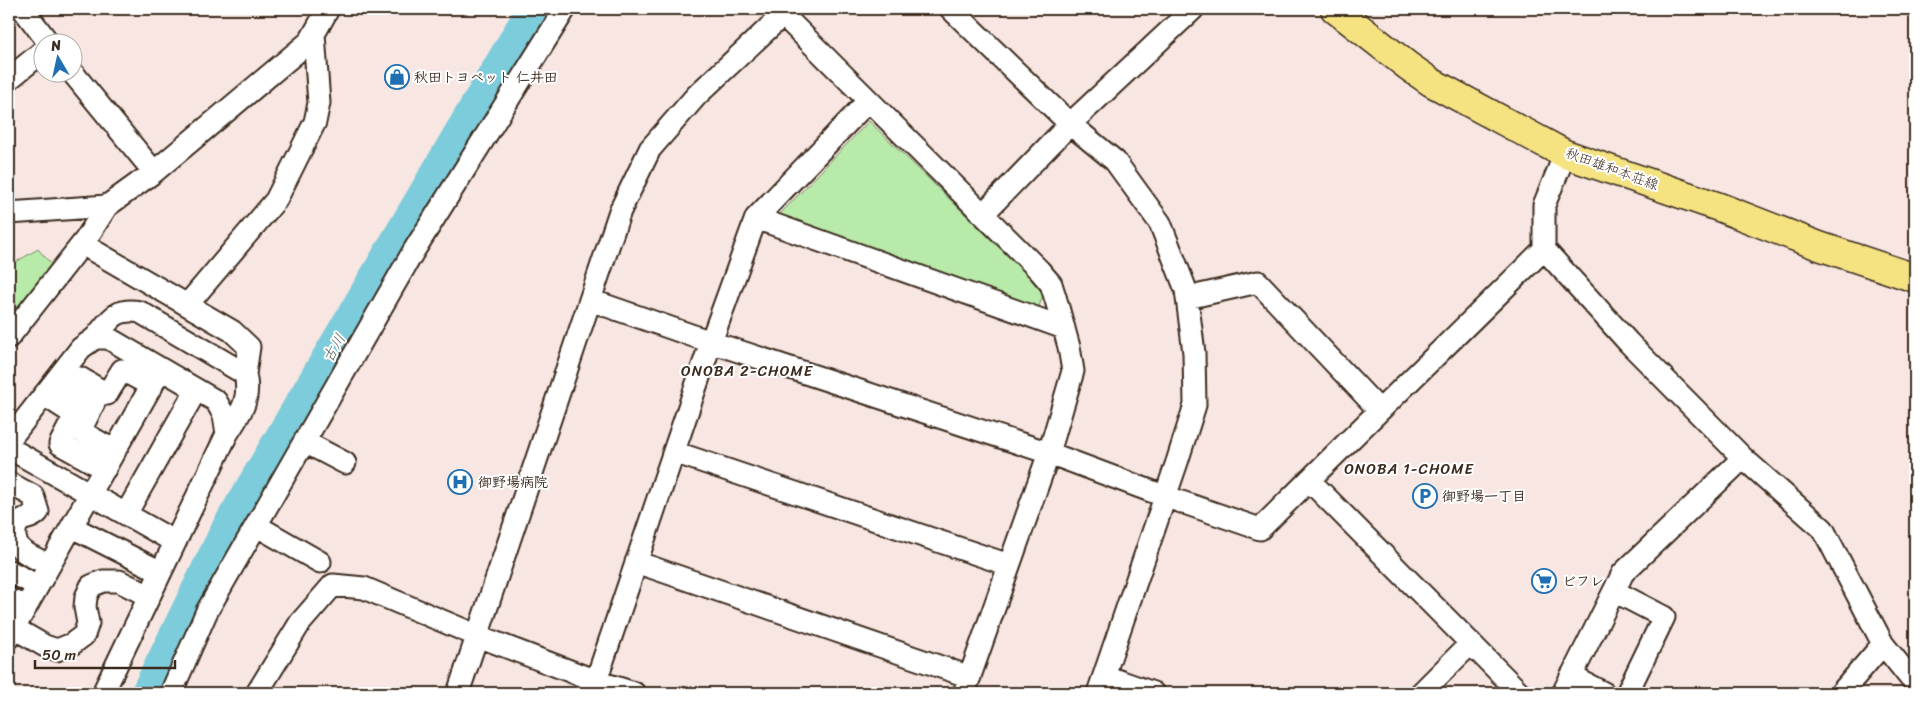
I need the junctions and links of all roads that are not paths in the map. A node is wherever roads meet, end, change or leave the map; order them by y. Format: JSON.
{"nodes":[{"id":1,"x":23,"y":9,"type":"edge"},
{"id":2,"x":328,"y":9,"type":"edge"},
{"id":3,"x":565,"y":9,"type":"edge"},
{"id":4,"x":951,"y":9,"type":"edge"},
{"id":5,"x":1193,"y":9,"type":"edge"},
{"id":6,"x":1335,"y":9,"type":"edge"},
{"id":7,"x":786,"y":12,"type":"edge"},
{"id":8,"x":40,"y":32,"type":"edge"},
{"id":9,"x":314,"y":34,"type":"junction"},
{"id":10,"x":32,"y":60,"type":"edge"},
{"id":11,"x":9,"y":79,"type":"edge"},
{"id":12,"x":80,"y":82,"type":"edge"},
{"id":13,"x":868,"y":101,"type":"junction"},
{"id":14,"x":1070,"y":124,"type":"junction"},
{"id":15,"x":1565,"y":154,"type":"junction"},
{"id":16,"x":154,"y":172,"type":"junction"},
{"id":17,"x":107,"y":206,"type":"junction"},
{"id":18,"x":9,"y":212,"type":"edge"},
{"id":19,"x":984,"y":213,"type":"junction"},
{"id":20,"x":756,"y":218,"type":"junction"},
{"id":21,"x":82,"y":244,"type":"junction"},
{"id":22,"x":1544,"y":249,"type":"junction"},
{"id":23,"x":1915,"y":278,"type":"edge"},
{"id":24,"x":1187,"y":298,"type":"junction"},
{"id":25,"x":590,"y":300,"type":"junction"},
{"id":26,"x":188,"y":305,"type":"junction"},
{"id":27,"x":1064,"y":328,"type":"junction"},
{"id":28,"x":10,"y":333,"type":"edge"},
{"id":29,"x":94,"y":339,"type":"junction"},
{"id":30,"x":711,"y":342,"type":"junction"},
{"id":31,"x":245,"y":374,"type":"junction"},
{"id":32,"x":156,"y":378,"type":"junction"},
{"id":33,"x":55,"y":381,"type":"junction"},
{"id":34,"x":196,"y":390,"type":"junction"},
{"id":35,"x":1379,"y":410,"type":"junction"},
{"id":36,"x":227,"y":434,"type":"junction"},
{"id":37,"x":9,"y":440,"type":"edge"},
{"id":38,"x":305,"y":442,"type":"junction"},
{"id":39,"x":9,"y":448,"type":"edge"},
{"id":40,"x":674,"y":452,"type":"junction"},
{"id":41,"x":1048,"y":453,"type":"junction"},
{"id":42,"x":1743,"y":458,"type":"junction"},
{"id":43,"x":110,"y":460,"type":"junction"},
{"id":44,"x":345,"y":463,"type":"dead end"},
{"id":45,"x":1309,"y":480,"type":"junction"},
{"id":46,"x":9,"y":483,"type":"edge"},
{"id":47,"x":90,"y":494,"type":"junction"},
{"id":48,"x":1164,"y":496,"type":"junction"},
{"id":49,"x":126,"y":514,"type":"junction"},
{"id":50,"x":72,"y":526,"type":"junction"},
{"id":51,"x":257,"y":526,"type":"junction"},
{"id":52,"x":175,"y":542,"type":"junction"},
{"id":53,"x":320,"y":562,"type":"dead end"},
{"id":54,"x":636,"y":562,"type":"junction"},
{"id":55,"x":50,"y":565,"type":"junction"},
{"id":56,"x":1009,"y":565,"type":"junction"},
{"id":57,"x":9,"y":571,"type":"edge"},
{"id":58,"x":161,"y":572,"type":"junction"},
{"id":59,"x":38,"y":586,"type":"junction"},
{"id":60,"x":1614,"y":591,"type":"junction"},
{"id":61,"x":149,"y":596,"type":"junction"},
{"id":62,"x":17,"y":603,"type":"edge"},
{"id":63,"x":11,"y":633,"type":"edge"},
{"id":64,"x":478,"y":636,"type":"junction"},
{"id":65,"x":1471,"y":643,"type":"junction"},
{"id":66,"x":1883,"y":644,"type":"junction"},
{"id":67,"x":1102,"y":684,"type":"edge"},
{"id":68,"x":1915,"y":684,"type":"edge"},
{"id":69,"x":967,"y":685,"type":"edge"},
{"id":70,"x":1567,"y":685,"type":"edge"},
{"id":71,"x":594,"y":687,"type":"edge"},
{"id":72,"x":103,"y":693,"type":"edge"},
{"id":73,"x":171,"y":693,"type":"edge"},
{"id":74,"x":257,"y":693,"type":"edge"},
{"id":75,"x":458,"y":693,"type":"edge"},
{"id":76,"x":634,"y":693,"type":"edge"},
{"id":77,"x":1153,"y":693,"type":"edge"},
{"id":78,"x":1420,"y":693,"type":"edge"},
{"id":79,"x":1520,"y":693,"type":"edge"},
{"id":80,"x":1604,"y":693,"type":"edge"},
{"id":81,"x":1627,"y":693,"type":"edge"},
{"id":82,"x":1841,"y":693,"type":"edge"}],
"edges":[{"from":1,"to":8,"type":"street"},
{"from":2,"to":9,"type":"street"},
{"from":3,"to":38,"type":"street"},
{"from":4,"to":14,"type":"street"},
{"from":5,"to":14,"type":"street"},
{"from":6,"to":15,"type":"main road","name":"秋田雄和本荘線"},
{"from":7,"to":13,"type":"street"},
{"from":7,"to":25,"type":"street"},
{"from":9,"to":16,"type":"street"},
{"from":9,"to":26,"type":"street"},
{"from":10,"to":11,"type":"street"},
{"from":12,"to":16,"type":"street"},
{"from":13,"to":19,"type":"street"},
{"from":13,"to":20,"type":"street"},
{"from":14,"to":19,"type":"street"},
{"from":14,"to":24,"type":"street"},
{"from":15,"to":22,"type":"street"},
{"from":15,"to":23,"type":"main road","name":"秋田雄和本荘線"},
{"from":16,"to":17,"type":"street"},
{"from":17,"to":18,"type":"street"},
{"from":17,"to":21,"type":"street"},
{"from":19,"to":27,"type":"street"},
{"from":20,"to":27,"type":"street"},
{"from":20,"to":30,"type":"street"},
{"from":21,"to":26,"type":"street"},
{"from":21,"to":28,"type":"street"},
{"from":22,"to":35,"type":"street"},
{"from":22,"to":42,"type":"street"},
{"from":24,"to":35,"type":"street"},
{"from":24,"to":48,"type":"street"},
{"from":25,"to":30,"type":"street"},
{"from":25,"to":64,"type":"street"},
{"from":26,"to":31,"type":"street"},
{"from":27,"to":41,"type":"street"},
{"from":29,"to":31,"type":"street"},
{"from":29,"to":32,"type":"street"},
{"from":29,"to":33,"type":"street"},
{"from":30,"to":40,"type":"street"},
{"from":30,"to":41,"type":"street"},
{"from":31,"to":36,"type":"street"},
{"from":32,"to":33,"type":"street"},
{"from":32,"to":34,"type":"street"},
{"from":32,"to":43,"type":"street"},
{"from":33,"to":37,"type":"street"},
{"from":33,"to":43,"type":"street"},
{"from":34,"to":36,"type":"street"},
{"from":34,"to":49,"type":"street"},
{"from":35,"to":45,"type":"street"},
{"from":36,"to":52,"type":"street"},
{"from":38,"to":44,"type":"street"},
{"from":38,"to":51,"type":"street"},
{"from":39,"to":47,"type":"street"},
{"from":40,"to":54,"type":"street"},
{"from":40,"to":56,"type":"street"},
{"from":41,"to":48,"type":"street"},
{"from":41,"to":56,"type":"street"},
{"from":42,"to":60,"type":"street"},
{"from":42,"to":66,"type":"street"},
{"from":43,"to":47,"type":"street"},
{"from":45,"to":48,"type":"street"},
{"from":45,"to":65,"type":"street"},
{"from":46,"to":55,"type":"street"},
{"from":47,"to":49,"type":"street"},
{"from":47,"to":50,"type":"street"},
{"from":48,"to":67,"type":"street"},
{"from":49,"to":52,"type":"street"},
{"from":50,"to":55,"type":"street"},
{"from":50,"to":58,"type":"street"},
{"from":51,"to":53,"type":"street"},
{"from":51,"to":73,"type":"street"},
{"from":52,"to":58,"type":"street"},
{"from":54,"to":69,"type":"street"},
{"from":54,"to":71,"type":"street"},
{"from":55,"to":59,"type":"street"},
{"from":56,"to":69,"type":"street"},
{"from":57,"to":59,"type":"street"},
{"from":58,"to":61,"type":"street"},
{"from":59,"to":62,"type":"street"},
{"from":60,"to":70,"type":"street"},
{"from":60,"to":81,"type":"street"},
{"from":61,"to":63,"type":"street"},
{"from":61,"to":72,"type":"street"},
{"from":62,"to":63,"type":"street"},
{"from":64,"to":71,"type":"street"},
{"from":64,"to":74,"type":"street"},
{"from":64,"to":75,"type":"street"},
{"from":65,"to":78,"type":"street"},
{"from":65,"to":79,"type":"street"},
{"from":66,"to":68,"type":"street"},
{"from":66,"to":82,"type":"street"},
{"from":67,"to":77,"type":"street"},
{"from":70,"to":80,"type":"street"},
{"from":71,"to":76,"type":"street"}]}
